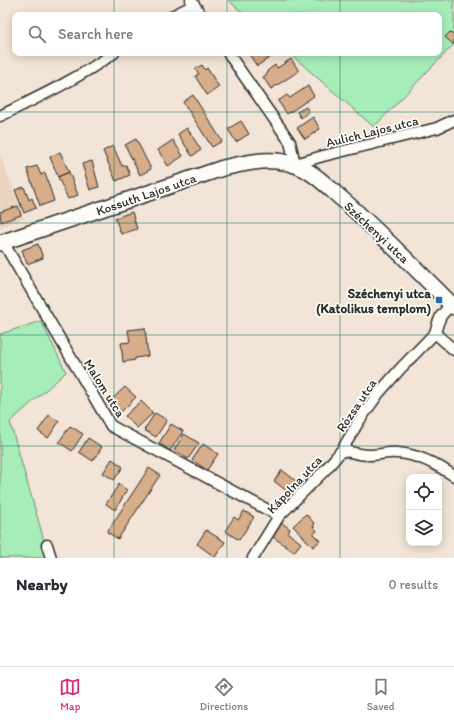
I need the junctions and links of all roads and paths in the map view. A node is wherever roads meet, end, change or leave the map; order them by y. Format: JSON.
{"nodes":[{"id":1,"x":192,"y":2,"type":"edge"},
{"id":2,"x":178,"y":12,"type":"edge"},
{"id":3,"x":199,"y":12,"type":"edge"},
{"id":4,"x":109,"y":56,"type":"edge"},
{"id":5,"x":230,"y":56,"type":"edge"},
{"id":6,"x":0,"y":116,"type":"edge"},
{"id":7,"x":454,"y":120,"type":"edge"},
{"id":8,"x":295,"y":164,"type":"junction"},
{"id":9,"x":1,"y":242,"type":"edge"},
{"id":10,"x":453,"y":306,"type":"edge"},
{"id":11,"x":435,"y":333,"type":"junction"},
{"id":12,"x":454,"y":350,"type":"edge"},
{"id":13,"x":342,"y":450,"type":"junction"},
{"id":14,"x":454,"y":476,"type":"edge"},
{"id":15,"x":279,"y":516,"type":"junction"},
{"id":16,"x":47,"y":545,"type":"dead end"},
{"id":17,"x":51,"y":558,"type":"edge"},
{"id":18,"x":253,"y":558,"type":"edge"}],
"edges":[{"from":1,"to":2,"type":"street"},
{"from":1,"to":3,"type":"street"},
{"from":4,"to":6,"type":"street"},
{"from":5,"to":8,"type":"street"},
{"from":7,"to":8,"type":"street","name":"Aulich Lajos utca"},
{"from":8,"to":9,"type":"main road","name":"Kossuth Lajos utca"},
{"from":8,"to":10,"type":"main road","name":"Széchenyi utca"},
{"from":9,"to":15,"type":"street","name":"Malom utca"},
{"from":10,"to":11,"type":"street","name":"Rózsa utca"},
{"from":11,"to":12,"type":"street"},
{"from":11,"to":13,"type":"street","name":"Rózsa utca"},
{"from":13,"to":14,"type":"street","name":"Rózsa utca"},
{"from":13,"to":15,"type":"street","name":"Kápolna utca"},
{"from":15,"to":18,"type":"street","name":"Kápolna utca"},
{"from":16,"to":17,"type":"street"}]}
